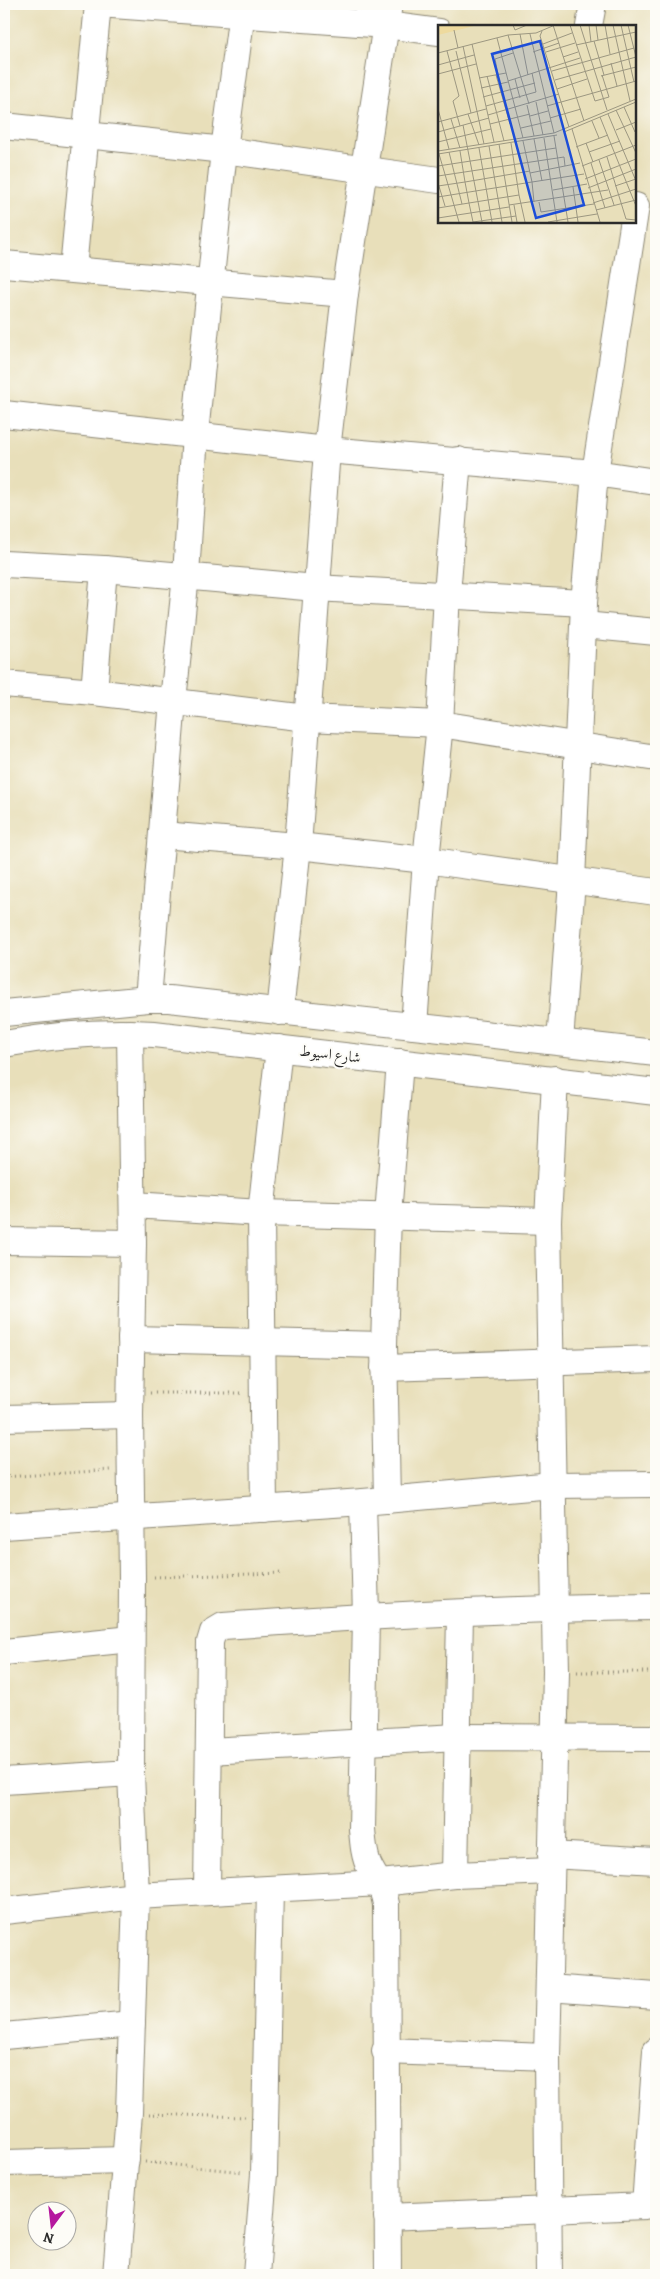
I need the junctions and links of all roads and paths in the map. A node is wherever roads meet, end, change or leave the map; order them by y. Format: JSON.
{"nodes":[{"id":1,"x":99,"y":4,"type":"edge"},
{"id":2,"x":592,"y":4,"type":"edge"},
{"id":3,"x":242,"y":8,"type":"edge"},
{"id":4,"x":388,"y":14,"type":"edge"},
{"id":5,"x":589,"y":25,"type":"edge"},
{"id":6,"x":438,"y":32,"type":"edge"},
{"id":7,"x":4,"y":126,"type":"edge"},
{"id":8,"x":85,"y":136,"type":"junction"},
{"id":9,"x":224,"y":150,"type":"junction"},
{"id":10,"x":366,"y":170,"type":"junction"},
{"id":11,"x":438,"y":180,"type":"edge"},
{"id":12,"x":642,"y":207,"type":"edge"},
{"id":13,"x":4,"y":264,"type":"edge"},
{"id":14,"x":73,"y":269,"type":"junction"},
{"id":15,"x":210,"y":282,"type":"junction"},
{"id":16,"x":345,"y":294,"type":"junction"},
{"id":17,"x":4,"y":414,"type":"edge"},
{"id":18,"x":195,"y":434,"type":"junction"},
{"id":19,"x":327,"y":450,"type":"junction"},
{"id":20,"x":458,"y":460,"type":"junction"},
{"id":21,"x":595,"y":473,"type":"junction"},
{"id":22,"x":656,"y":482,"type":"edge"},
{"id":23,"x":4,"y":564,"type":"edge"},
{"id":24,"x":104,"y":569,"type":"junction"},
{"id":25,"x":186,"y":575,"type":"junction"},
{"id":26,"x":316,"y":588,"type":"junction"},
{"id":27,"x":447,"y":594,"type":"junction"},
{"id":28,"x":584,"y":614,"type":"junction"},
{"id":29,"x":656,"y":632,"type":"edge"},
{"id":30,"x":4,"y":684,"type":"edge"},
{"id":31,"x":94,"y":692,"type":"junction"},
{"id":32,"x":173,"y":701,"type":"junction"},
{"id":33,"x":307,"y":718,"type":"junction"},
{"id":34,"x":440,"y":724,"type":"junction"},
{"id":35,"x":578,"y":746,"type":"junction"},
{"id":36,"x":656,"y":758,"type":"edge"},
{"id":37,"x":162,"y":835,"type":"junction"},
{"id":38,"x":298,"y":846,"type":"junction"},
{"id":39,"x":426,"y":860,"type":"junction"},
{"id":40,"x":572,"y":881,"type":"junction"},
{"id":41,"x":656,"y":892,"type":"edge"},
{"id":42,"x":148,"y":999,"type":"junction"},
{"id":43,"x":280,"y":1012,"type":"junction"},
{"id":44,"x":4,"y":1013,"type":"edge"},
{"id":45,"x":414,"y":1026,"type":"junction"},
{"id":46,"x":130,"y":1032,"type":"junction"},
{"id":47,"x":560,"y":1042,"type":"junction"},
{"id":48,"x":4,"y":1044,"type":"edge"},
{"id":49,"x":279,"y":1048,"type":"junction"},
{"id":50,"x":655,"y":1052,"type":"edge"},
{"id":51,"x":400,"y":1062,"type":"junction"},
{"id":52,"x":555,"y":1079,"type":"junction"},
{"id":53,"x":655,"y":1092,"type":"edge"},
{"id":54,"x":133,"y":1205,"type":"junction"},
{"id":55,"x":261,"y":1213,"type":"junction"},
{"id":56,"x":388,"y":1215,"type":"junction"},
{"id":57,"x":548,"y":1221,"type":"junction"},
{"id":58,"x":4,"y":1241,"type":"edge"},
{"id":59,"x":133,"y":1243,"type":"junction"},
{"id":60,"x":131,"y":1338,"type":"junction"},
{"id":61,"x":261,"y":1341,"type":"junction"},
{"id":62,"x":384,"y":1356,"type":"junction"},
{"id":63,"x":656,"y":1359,"type":"edge"},
{"id":64,"x":550,"y":1362,"type":"junction"},
{"id":65,"x":262,"y":1393,"type":"junction"},
{"id":66,"x":130,"y":1404,"type":"junction"},
{"id":67,"x":4,"y":1418,"type":"edge"},
{"id":68,"x":130,"y":1468,"type":"junction"},
{"id":69,"x":4,"y":1477,"type":"edge"},
{"id":70,"x":656,"y":1484,"type":"edge"},
{"id":71,"x":553,"y":1485,"type":"junction"},
{"id":72,"x":375,"y":1501,"type":"junction"},
{"id":73,"x":264,"y":1509,"type":"junction"},
{"id":74,"x":130,"y":1517,"type":"junction"},
{"id":75,"x":4,"y":1526,"type":"edge"},
{"id":76,"x":283,"y":1573,"type":"dead end"},
{"id":77,"x":132,"y":1577,"type":"junction"},
{"id":78,"x":656,"y":1607,"type":"edge"},
{"id":79,"x":555,"y":1608,"type":"junction"},
{"id":80,"x":460,"y":1614,"type":"junction"},
{"id":81,"x":366,"y":1616,"type":"junction"},
{"id":82,"x":131,"y":1639,"type":"junction"},
{"id":83,"x":4,"y":1652,"type":"edge"},
{"id":84,"x":556,"y":1672,"type":"junction"},
{"id":85,"x":656,"y":1672,"type":"edge"},
{"id":86,"x":457,"y":1737,"type":"junction"},
{"id":87,"x":556,"y":1738,"type":"junction"},
{"id":88,"x":656,"y":1738,"type":"edge"},
{"id":89,"x":364,"y":1742,"type":"junction"},
{"id":90,"x":209,"y":1751,"type":"junction"},
{"id":91,"x":131,"y":1773,"type":"junction"},
{"id":92,"x":4,"y":1781,"type":"edge"},
{"id":93,"x":656,"y":1861,"type":"edge"},
{"id":94,"x":551,"y":1863,"type":"junction"},
{"id":95,"x":455,"y":1874,"type":"junction"},
{"id":96,"x":381,"y":1883,"type":"junction"},
{"id":97,"x":270,"y":1889,"type":"junction"},
{"id":98,"x":207,"y":1892,"type":"junction"},
{"id":99,"x":136,"y":1896,"type":"junction"},
{"id":100,"x":4,"y":1912,"type":"edge"},
{"id":101,"x":549,"y":1988,"type":"junction"},
{"id":102,"x":656,"y":1996,"type":"edge"},
{"id":103,"x":132,"y":2024,"type":"junction"},
{"id":104,"x":4,"y":2036,"type":"edge"},
{"id":105,"x":385,"y":2051,"type":"junction"},
{"id":106,"x":656,"y":2051,"type":"edge"},
{"id":107,"x":548,"y":2057,"type":"junction"},
{"id":108,"x":129,"y":2113,"type":"junction"},
{"id":109,"x":266,"y":2117,"type":"junction"},
{"id":110,"x":126,"y":2160,"type":"junction"},
{"id":111,"x":4,"y":2163,"type":"edge"},
{"id":112,"x":264,"y":2174,"type":"junction"},
{"id":113,"x":548,"y":2211,"type":"junction"},
{"id":114,"x":387,"y":2217,"type":"junction"},
{"id":115,"x":116,"y":2275,"type":"edge"},
{"id":116,"x":256,"y":2275,"type":"edge"},
{"id":117,"x":388,"y":2275,"type":"edge"},
{"id":118,"x":549,"y":2275,"type":"edge"}],
"edges":[{"from":1,"to":3,"type":"street"},
{"from":1,"to":8,"type":"street"},
{"from":2,"to":5,"type":"street"},
{"from":3,"to":4,"type":"street"},
{"from":3,"to":9,"type":"street"},
{"from":4,"to":6,"type":"street"},
{"from":4,"to":10,"type":"street"},
{"from":7,"to":8,"type":"street"},
{"from":8,"to":9,"type":"street"},
{"from":8,"to":14,"type":"street"},
{"from":9,"to":10,"type":"street"},
{"from":9,"to":15,"type":"street"},
{"from":10,"to":11,"type":"street"},
{"from":10,"to":16,"type":"street"},
{"from":12,"to":21,"type":"street"},
{"from":13,"to":14,"type":"street"},
{"from":14,"to":15,"type":"street"},
{"from":15,"to":16,"type":"street"},
{"from":15,"to":18,"type":"street"},
{"from":16,"to":19,"type":"street"},
{"from":17,"to":18,"type":"street"},
{"from":18,"to":19,"type":"street"},
{"from":18,"to":25,"type":"street"},
{"from":19,"to":20,"type":"street"},
{"from":19,"to":26,"type":"street"},
{"from":20,"to":21,"type":"street"},
{"from":20,"to":27,"type":"street"},
{"from":21,"to":22,"type":"street"},
{"from":21,"to":28,"type":"street"},
{"from":23,"to":24,"type":"street"},
{"from":24,"to":25,"type":"street"},
{"from":24,"to":31,"type":"street"},
{"from":25,"to":26,"type":"street"},
{"from":25,"to":32,"type":"street"},
{"from":26,"to":27,"type":"street"},
{"from":26,"to":33,"type":"street"},
{"from":27,"to":28,"type":"street"},
{"from":27,"to":34,"type":"street"},
{"from":28,"to":29,"type":"street"},
{"from":28,"to":35,"type":"street"},
{"from":30,"to":31,"type":"street"},
{"from":31,"to":32,"type":"street"},
{"from":32,"to":33,"type":"street"},
{"from":32,"to":37,"type":"street"},
{"from":33,"to":34,"type":"street"},
{"from":33,"to":38,"type":"street"},
{"from":34,"to":35,"type":"street"},
{"from":34,"to":39,"type":"street"},
{"from":35,"to":36,"type":"street"},
{"from":35,"to":40,"type":"street"},
{"from":37,"to":38,"type":"street"},
{"from":37,"to":42,"type":"street"},
{"from":38,"to":39,"type":"street"},
{"from":38,"to":43,"type":"street"},
{"from":39,"to":40,"type":"street"},
{"from":39,"to":45,"type":"street"},
{"from":40,"to":41,"type":"street"},
{"from":40,"to":47,"type":"street"},
{"from":42,"to":43,"type":"street"},
{"from":42,"to":44,"type":"street"},
{"from":43,"to":45,"type":"street"},
{"from":45,"to":47,"type":"street"},
{"from":46,"to":48,"type":"street","name":"شارع اسيوط"},
{"from":46,"to":49,"type":"street","name":"شارع اسيوط"},
{"from":46,"to":54,"type":"street"},
{"from":47,"to":50,"type":"street"},
{"from":49,"to":51,"type":"street","name":"شارع اسيوط"},
{"from":49,"to":55,"type":"street"},
{"from":50,"to":53,"type":"street"},
{"from":51,"to":52,"type":"street","name":"شارع اسيوط"},
{"from":51,"to":56,"type":"street"},
{"from":52,"to":53,"type":"street","name":"شارع اسيوط"},
{"from":52,"to":57,"type":"street"},
{"from":54,"to":55,"type":"street"},
{"from":54,"to":59,"type":"street"},
{"from":55,"to":56,"type":"street"},
{"from":55,"to":61,"type":"street"},
{"from":56,"to":57,"type":"street"},
{"from":56,"to":62,"type":"street"},
{"from":57,"to":64,"type":"street"},
{"from":58,"to":59,"type":"street"},
{"from":59,"to":60,"type":"street"},
{"from":60,"to":61,"type":"street"},
{"from":60,"to":66,"type":"street"},
{"from":61,"to":62,"type":"street"},
{"from":61,"to":65,"type":"street"},
{"from":62,"to":64,"type":"street"},
{"from":62,"to":72,"type":"street"},
{"from":63,"to":64,"type":"street"},
{"from":64,"to":71,"type":"street"},
{"from":65,"to":66,"type":"path"},
{"from":65,"to":73,"type":"street"},
{"from":66,"to":67,"type":"street"},
{"from":66,"to":68,"type":"street"},
{"from":68,"to":69,"type":"path"},
{"from":68,"to":74,"type":"street"},
{"from":70,"to":71,"type":"street"},
{"from":71,"to":72,"type":"street"},
{"from":71,"to":79,"type":"street"},
{"from":72,"to":73,"type":"street"},
{"from":72,"to":81,"type":"street"},
{"from":73,"to":74,"type":"street"},
{"from":74,"to":75,"type":"street"},
{"from":74,"to":77,"type":"street"},
{"from":76,"to":77,"type":"path"},
{"from":77,"to":82,"type":"street"},
{"from":78,"to":79,"type":"street"},
{"from":79,"to":80,"type":"street"},
{"from":79,"to":84,"type":"street"},
{"from":80,"to":81,"type":"street"},
{"from":80,"to":86,"type":"street"},
{"from":81,"to":89,"type":"street"},
{"from":81,"to":90,"type":"street"},
{"from":82,"to":83,"type":"street"},
{"from":82,"to":91,"type":"street"},
{"from":84,"to":85,"type":"path"},
{"from":84,"to":87,"type":"street"},
{"from":86,"to":87,"type":"street"},
{"from":86,"to":89,"type":"street"},
{"from":86,"to":95,"type":"street"},
{"from":87,"to":88,"type":"street"},
{"from":87,"to":94,"type":"street"},
{"from":89,"to":90,"type":"street"},
{"from":89,"to":96,"type":"street"},
{"from":90,"to":98,"type":"street"},
{"from":91,"to":92,"type":"street"},
{"from":91,"to":99,"type":"street"},
{"from":93,"to":94,"type":"street"},
{"from":94,"to":95,"type":"street"},
{"from":94,"to":101,"type":"street"},
{"from":95,"to":96,"type":"street"},
{"from":96,"to":97,"type":"street"},
{"from":96,"to":105,"type":"street"},
{"from":97,"to":98,"type":"street"},
{"from":97,"to":109,"type":"street"},
{"from":98,"to":99,"type":"street"},
{"from":99,"to":100,"type":"street"},
{"from":99,"to":103,"type":"street"},
{"from":101,"to":102,"type":"street"},
{"from":101,"to":107,"type":"street"},
{"from":103,"to":104,"type":"street"},
{"from":103,"to":108,"type":"street"},
{"from":105,"to":107,"type":"street"},
{"from":105,"to":114,"type":"street"},
{"from":106,"to":113,"type":"street"},
{"from":107,"to":113,"type":"street"},
{"from":108,"to":109,"type":"path"},
{"from":108,"to":110,"type":"street"},
{"from":109,"to":112,"type":"street"},
{"from":110,"to":111,"type":"street"},
{"from":110,"to":112,"type":"path"},
{"from":110,"to":115,"type":"street"},
{"from":112,"to":116,"type":"street"},
{"from":113,"to":114,"type":"street"},
{"from":113,"to":118,"type":"street"},
{"from":114,"to":117,"type":"street"}]}
